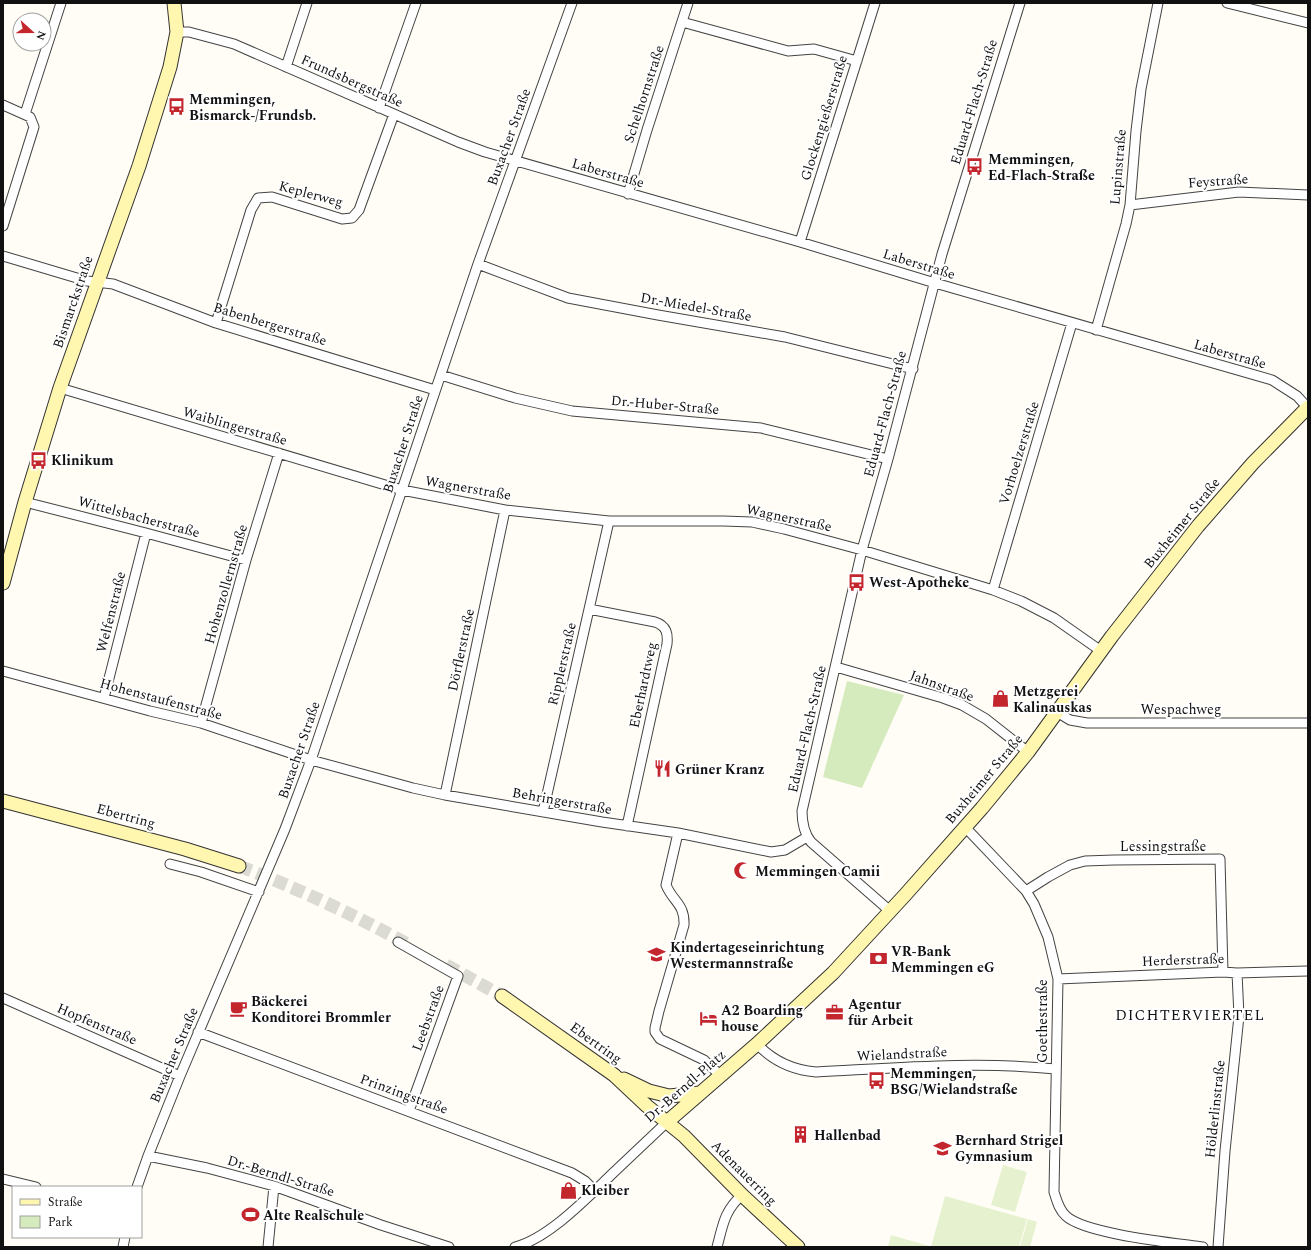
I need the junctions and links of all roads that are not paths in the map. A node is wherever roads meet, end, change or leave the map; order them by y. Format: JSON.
{"nodes":[{"id":1,"x":61,"y":3,"type":"edge"},
{"id":2,"x":174,"y":3,"type":"edge"},
{"id":3,"x":307,"y":3,"type":"edge"},
{"id":4,"x":416,"y":3,"type":"edge"},
{"id":5,"x":572,"y":3,"type":"edge"},
{"id":6,"x":688,"y":3,"type":"edge"},
{"id":7,"x":875,"y":3,"type":"edge"},
{"id":8,"x":1020,"y":3,"type":"edge"},
{"id":9,"x":1158,"y":3,"type":"edge"},
{"id":10,"x":1228,"y":3,"type":"edge"},
{"id":11,"x":682,"y":22,"type":"junction"},
{"id":12,"x":1308,"y":23,"type":"edge"},
{"id":13,"x":177,"y":32,"type":"junction"},
{"id":14,"x":856,"y":61,"type":"junction"},
{"id":15,"x":286,"y":67,"type":"junction"},
{"id":16,"x":3,"y":105,"type":"edge"},
{"id":17,"x":379,"y":108,"type":"junction"},
{"id":18,"x":25,"y":114,"type":"junction"},
{"id":19,"x":394,"y":114,"type":"junction"},
{"id":20,"x":515,"y":162,"type":"junction"},
{"id":21,"x":628,"y":194,"type":"junction"},
{"id":22,"x":1308,"y":195,"type":"edge"},
{"id":23,"x":1130,"y":205,"type":"junction"},
{"id":24,"x":3,"y":226,"type":"edge"},
{"id":25,"x":800,"y":242,"type":"junction"},
{"id":26,"x":3,"y":256,"type":"edge"},
{"id":27,"x":478,"y":264,"type":"junction"},
{"id":28,"x":97,"y":282,"type":"junction"},
{"id":29,"x":935,"y":283,"type":"junction"},
{"id":30,"x":216,"y":323,"type":"junction"},
{"id":31,"x":1072,"y":323,"type":"junction"},
{"id":32,"x":1096,"y":330,"type":"junction"},
{"id":33,"x":913,"y":369,"type":"junction"},
{"id":34,"x":441,"y":375,"type":"junction"},
{"id":35,"x":60,"y":388,"type":"junction"},
{"id":36,"x":435,"y":390,"type":"junction"},
{"id":37,"x":1308,"y":408,"type":"edge"},
{"id":38,"x":279,"y":453,"type":"junction"},
{"id":39,"x":888,"y":459,"type":"junction"},
{"id":40,"x":402,"y":490,"type":"junction"},
{"id":41,"x":25,"y":502,"type":"junction"},
{"id":42,"x":505,"y":510,"type":"junction"},
{"id":43,"x":609,"y":521,"type":"junction"},
{"id":44,"x":146,"y":533,"type":"junction"},
{"id":45,"x":862,"y":550,"type":"junction"},
{"id":46,"x":246,"y":560,"type":"junction"},
{"id":47,"x":3,"y":583,"type":"edge"},
{"id":48,"x":993,"y":590,"type":"junction"},
{"id":49,"x":589,"y":609,"type":"junction"},
{"id":50,"x":1101,"y":651,"type":"junction"},
{"id":51,"x":836,"y":667,"type":"junction"},
{"id":52,"x":3,"y":671,"type":"edge"},
{"id":53,"x":104,"y":698,"type":"junction"},
{"id":54,"x":1057,"y":712,"type":"junction"},
{"id":55,"x":202,"y":723,"type":"junction"},
{"id":56,"x":1308,"y":723,"type":"edge"},
{"id":57,"x":1028,"y":752,"type":"junction"},
{"id":58,"x":311,"y":760,"type":"junction"},
{"id":59,"x":445,"y":795,"type":"junction"},
{"id":60,"x":3,"y":801,"type":"edge"},
{"id":61,"x":543,"y":812,"type":"junction"},
{"id":62,"x":627,"y":826,"type":"junction"},
{"id":63,"x":965,"y":827,"type":"junction"},
{"id":64,"x":678,"y":833,"type":"junction"},
{"id":65,"x":807,"y":837,"type":"junction"},
{"id":66,"x":170,"y":864,"type":"dead end"},
{"id":67,"x":239,"y":866,"type":"tunnel mouth"},
{"id":68,"x":1026,"y":891,"type":"junction"},
{"id":69,"x":258,"y":892,"type":"junction"},
{"id":70,"x":890,"y":911,"type":"junction"},
{"id":71,"x":398,"y":942,"type":"dead end"},
{"id":72,"x":1308,"y":970,"type":"edge"},
{"id":73,"x":1223,"y":972,"type":"junction"},
{"id":74,"x":1237,"y":973,"type":"junction"},
{"id":75,"x":1058,"y":979,"type":"junction"},
{"id":76,"x":502,"y":996,"type":"tunnel mouth"},
{"id":77,"x":3,"y":998,"type":"edge"},
{"id":78,"x":198,"y":1032,"type":"junction"},
{"id":79,"x":757,"y":1044,"type":"junction"},
{"id":80,"x":1056,"y":1069,"type":"junction"},
{"id":81,"x":614,"y":1074,"type":"junction"},
{"id":82,"x":180,"y":1076,"type":"junction"},
{"id":83,"x":721,"y":1076,"type":"junction"},
{"id":84,"x":700,"y":1093,"type":"junction"},
{"id":85,"x":409,"y":1111,"type":"junction"},
{"id":86,"x":667,"y":1122,"type":"junction"},
{"id":87,"x":148,"y":1156,"type":"junction"},
{"id":88,"x":3,"y":1179,"type":"edge"},
{"id":89,"x":32,"y":1186,"type":"edge"},
{"id":90,"x":137,"y":1186,"type":"edge"},
{"id":91,"x":274,"y":1186,"type":"junction"},
{"id":92,"x":595,"y":1191,"type":"junction"},
{"id":93,"x":742,"y":1195,"type":"junction"},
{"id":94,"x":532,"y":1244,"type":"edge"},
{"id":95,"x":268,"y":1247,"type":"edge"},
{"id":96,"x":449,"y":1247,"type":"edge"},
{"id":97,"x":515,"y":1247,"type":"edge"},
{"id":98,"x":717,"y":1247,"type":"edge"},
{"id":99,"x":798,"y":1247,"type":"edge"},
{"id":100,"x":1203,"y":1247,"type":"edge"},
{"id":101,"x":1218,"y":1247,"type":"edge"}],
"edges":[{"from":1,"to":18,"type":"street"},
{"from":2,"to":13,"type":"main road","name":"Bismarckstraße"},
{"from":3,"to":15,"type":"street"},
{"from":4,"to":17,"type":"street"},
{"from":5,"to":20,"type":"street","name":"Buxacher Straße"},
{"from":6,"to":11,"type":"street","name":"Schelhornstraße"},
{"from":7,"to":14,"type":"street","name":"Glockengießerstraße"},
{"from":8,"to":29,"type":"street","name":"Eduard-Flach-Straße"},
{"from":9,"to":23,"type":"street","name":"Lupinstraße"},
{"from":10,"to":12,"type":"street"},
{"from":11,"to":14,"type":"street"},
{"from":11,"to":21,"type":"street","name":"Schelhornstraße"},
{"from":13,"to":15,"type":"street","name":"Frundsbergstraße"},
{"from":13,"to":28,"type":"main road","name":"Bismarckstraße"},
{"from":14,"to":25,"type":"street","name":"Glockengießerstraße"},
{"from":15,"to":17,"type":"street","name":"Frundsbergstraße"},
{"from":16,"to":18,"type":"street"},
{"from":17,"to":19,"type":"street","name":"Frundsbergstraße"},
{"from":18,"to":24,"type":"street"},
{"from":19,"to":20,"type":"street","name":"Frundsbergstraße"},
{"from":19,"to":30,"type":"street","name":"Keplerweg"},
{"from":20,"to":21,"type":"street","name":"Laberstraße"},
{"from":20,"to":27,"type":"street","name":"Buxacher Straße"},
{"from":21,"to":25,"type":"street","name":"Laberstraße"},
{"from":22,"to":23,"type":"street","name":"Feystraße"},
{"from":23,"to":32,"type":"street","name":"Lupinstraße"},
{"from":25,"to":29,"type":"street","name":"Laberstraße"},
{"from":26,"to":28,"type":"street","name":"Babenbergerstraße"},
{"from":27,"to":33,"type":"street","name":"Dr.-Miedel-Straße"},
{"from":27,"to":34,"type":"street","name":"Buxacher Straße"},
{"from":28,"to":30,"type":"street","name":"Babenbergerstraße"},
{"from":28,"to":35,"type":"main road","name":"Bismarckstraße"},
{"from":29,"to":31,"type":"street","name":"Laberstraße"},
{"from":29,"to":33,"type":"street","name":"Eduard-Flach-Straße"},
{"from":30,"to":36,"type":"street","name":"Babenbergerstraße"},
{"from":31,"to":32,"type":"street","name":"Laberstraße"},
{"from":31,"to":48,"type":"street","name":"Vorhoelzerstraße"},
{"from":32,"to":37,"type":"street","name":"Laberstraße"},
{"from":33,"to":39,"type":"street","name":"Eduard-Flach-Straße"},
{"from":34,"to":36,"type":"street","name":"Buxacher Straße"},
{"from":34,"to":39,"type":"street","name":"Dr.-Huber-Straße"},
{"from":35,"to":38,"type":"street","name":"Waiblingerstraße"},
{"from":35,"to":41,"type":"main road","name":"Bismarckstraße"},
{"from":36,"to":40,"type":"street","name":"Buxacher Straße"},
{"from":37,"to":50,"type":"main road","name":"Buxheimer Straße"},
{"from":38,"to":40,"type":"street","name":"Waiblingerstraße"},
{"from":38,"to":46,"type":"street","name":"Hohenzollernstraße"},
{"from":39,"to":45,"type":"street","name":"Eduard-Flach-Straße"},
{"from":40,"to":42,"type":"street","name":"Wagnerstraße"},
{"from":40,"to":58,"type":"street","name":"Buxacher Straße"},
{"from":41,"to":44,"type":"street","name":"Wittelsbacherstraße"},
{"from":41,"to":47,"type":"main road","name":"Bismarckstraße"},
{"from":42,"to":43,"type":"street","name":"Wagnerstraße"},
{"from":42,"to":59,"type":"street","name":"Dörflerstraße"},
{"from":43,"to":45,"type":"street","name":"Wagnerstraße"},
{"from":43,"to":49,"type":"street","name":"Ripplerstraße"},
{"from":44,"to":46,"type":"street","name":"Wittelsbacherstraße"},
{"from":44,"to":53,"type":"street","name":"Welfenstraße"},
{"from":45,"to":48,"type":"street","name":"Wagnerstraße"},
{"from":45,"to":51,"type":"street","name":"Eduard-Flach-Straße"},
{"from":46,"to":55,"type":"street","name":"Hohenzollernstraße"},
{"from":48,"to":50,"type":"street","name":"Wagnerstraße"},
{"from":49,"to":61,"type":"street","name":"Ripplerstraße"},
{"from":49,"to":62,"type":"street","name":"Eberhardtweg"},
{"from":50,"to":54,"type":"main road","name":"Buxheimer Straße"},
{"from":51,"to":57,"type":"street","name":"Jahnstraße"},
{"from":51,"to":65,"type":"street","name":"Eduard-Flach-Straße"},
{"from":52,"to":53,"type":"street","name":"Hohenstaufenstraße"},
{"from":53,"to":55,"type":"street","name":"Hohenstaufenstraße"},
{"from":54,"to":56,"type":"street","name":"Wespachweg"},
{"from":54,"to":57,"type":"main road","name":"Buxheimer Straße"},
{"from":55,"to":58,"type":"street","name":"Hohenstaufenstraße"},
{"from":57,"to":63,"type":"main road","name":"Buxheimer Straße"},
{"from":58,"to":59,"type":"street","name":"Behringerstraße"},
{"from":58,"to":69,"type":"street","name":"Buxacher Straße"},
{"from":59,"to":61,"type":"street","name":"Behringerstraße"},
{"from":60,"to":67,"type":"main road","name":"Ebertring"},
{"from":61,"to":62,"type":"street","name":"Behringerstraße"},
{"from":62,"to":64,"type":"street","name":"Behringerstraße"},
{"from":63,"to":68,"type":"street","name":"Goethestraße"},
{"from":63,"to":70,"type":"main road","name":"Buxheimer Straße"},
{"from":64,"to":65,"type":"street","name":"Behringerstraße"},
{"from":64,"to":83,"type":"street"},
{"from":65,"to":70,"type":"street"},
{"from":66,"to":69,"type":"street"},
{"from":68,"to":73,"type":"street","name":"Lessingstraße"},
{"from":68,"to":75,"type":"street","name":"Goethestraße"},
{"from":69,"to":78,"type":"street","name":"Buxacher Straße"},
{"from":70,"to":79,"type":"main road","name":"Buxheimer Straße"},
{"from":71,"to":85,"type":"street","name":"Leebstraße"},
{"from":72,"to":74,"type":"street","name":"Herderstraße"},
{"from":73,"to":74,"type":"street","name":"Herderstraße"},
{"from":73,"to":75,"type":"street","name":"Herderstraße"},
{"from":74,"to":101,"type":"street","name":"Hölderlinstraße"},
{"from":75,"to":80,"type":"street","name":"Goethestraße"},
{"from":76,"to":81,"type":"main road","name":"Ebertring"},
{"from":77,"to":82,"type":"street","name":"Hopfenstraße"},
{"from":78,"to":82,"type":"street","name":"Buxacher Straße"},
{"from":78,"to":85,"type":"street","name":"Prinzingstraße"},
{"from":79,"to":80,"type":"street","name":"Wielandstraße"},
{"from":79,"to":83,"type":"main road","name":"Dr.-Berndl-Platz"},
{"from":80,"to":100,"type":"street","name":"Goethestraße"},
{"from":81,"to":84,"type":"main road"},
{"from":81,"to":86,"type":"main road","name":"Ebertring"},
{"from":82,"to":87,"type":"street","name":"Buxacher Straße"},
{"from":83,"to":84,"type":"main road","name":"Dr.-Berndl-Platz"},
{"from":84,"to":86,"type":"main road","name":"Dr.-Berndl-Platz"},
{"from":85,"to":92,"type":"street","name":"Prinzingstraße"},
{"from":86,"to":92,"type":"street","name":"Dr.-Berndl-Platz"},
{"from":86,"to":93,"type":"main road","name":"Adenauerring"},
{"from":87,"to":90,"type":"street","name":"Buxacher Straße"},
{"from":87,"to":91,"type":"street","name":"Dr.-Berndl-Straße"},
{"from":88,"to":89,"type":"street"},
{"from":91,"to":95,"type":"street"},
{"from":91,"to":96,"type":"street","name":"Dr.-Berndl-Straße"},
{"from":92,"to":94,"type":"street"},
{"from":93,"to":98,"type":"street"},
{"from":93,"to":99,"type":"main road","name":"Adenauerring"},
{"from":94,"to":97,"type":"street"}]}
